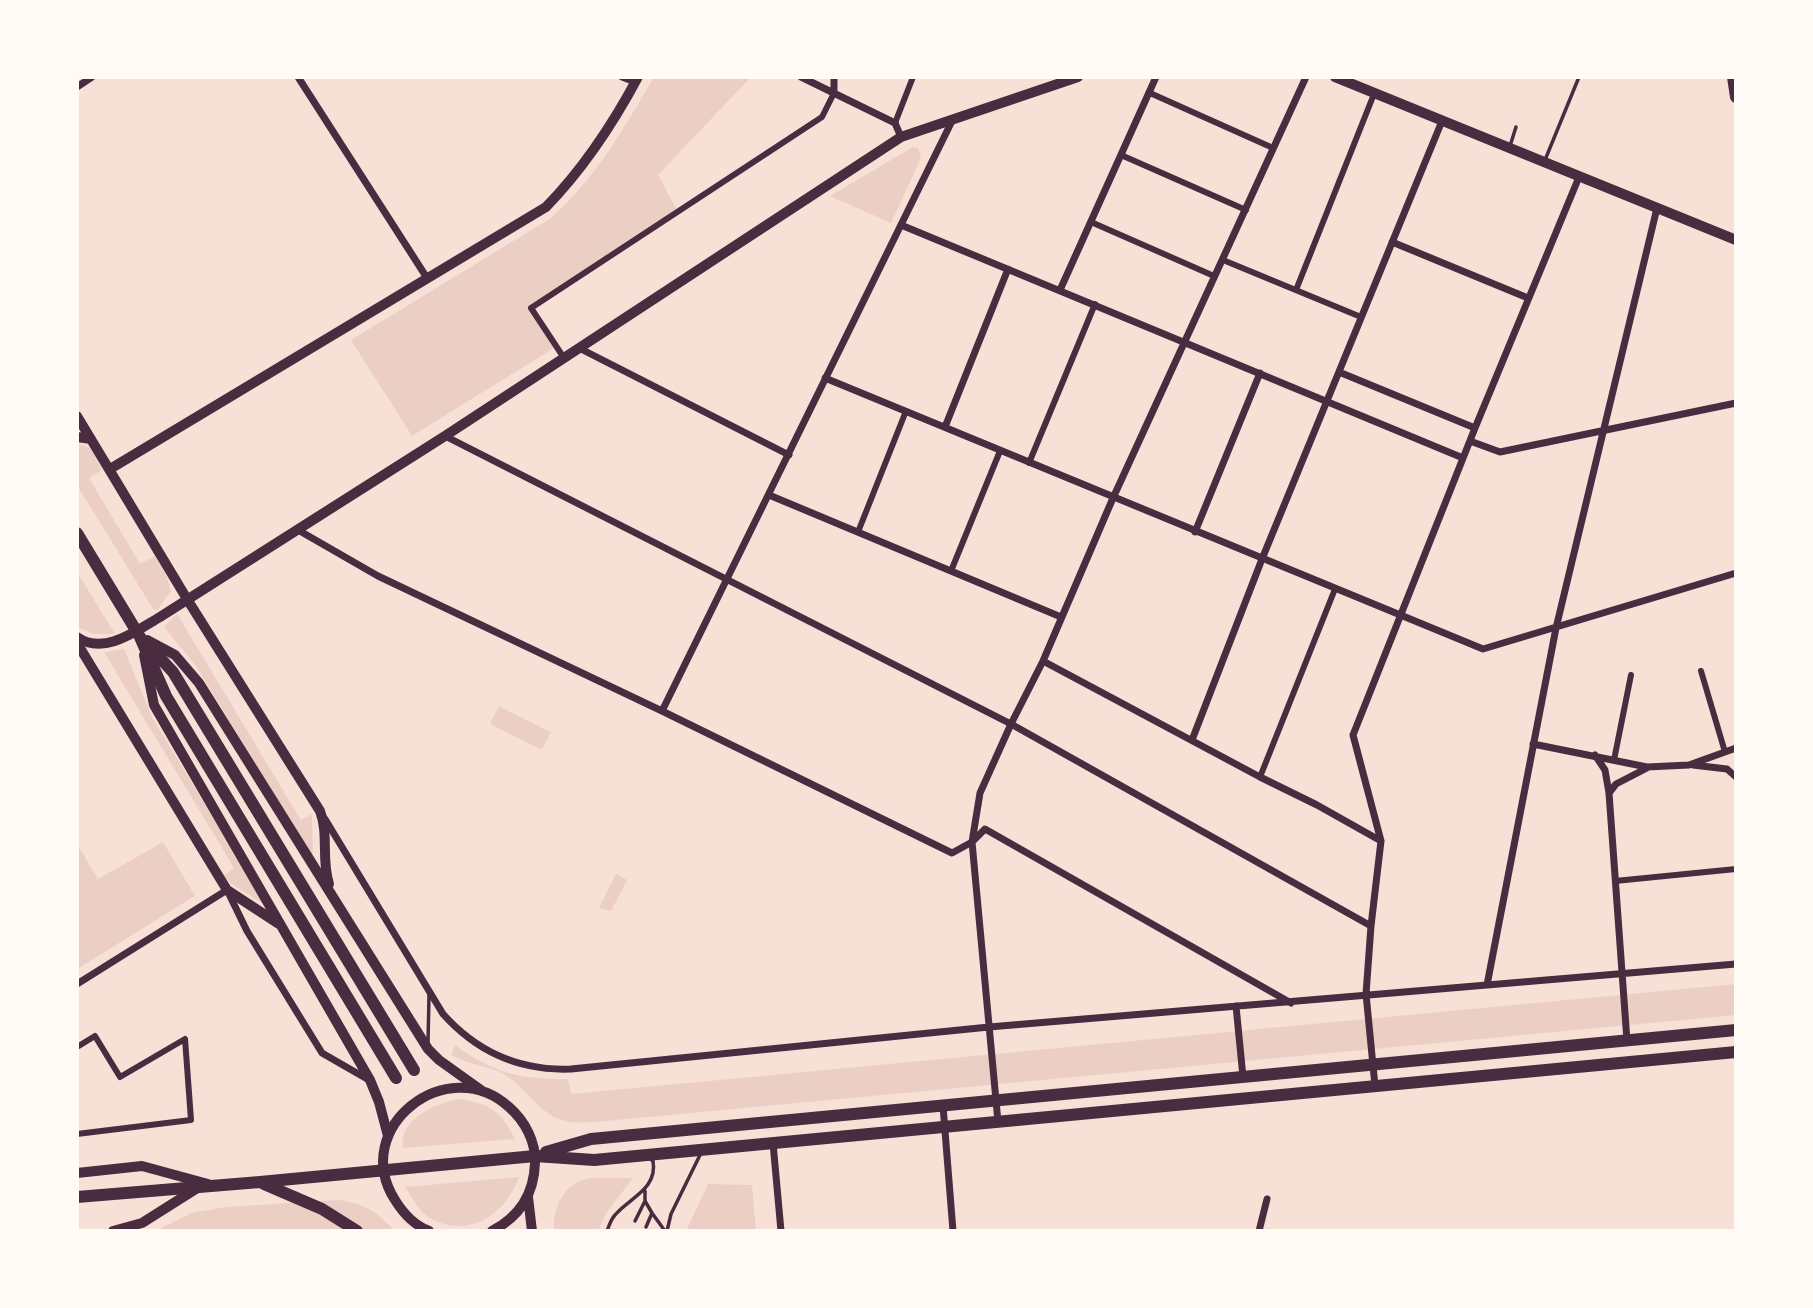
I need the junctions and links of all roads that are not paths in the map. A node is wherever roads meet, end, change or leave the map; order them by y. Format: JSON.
{"nodes":[{"id":1,"x":92,"y":77,"type":"edge"},
{"id":2,"x":298,"y":77,"type":"edge"},
{"id":3,"x":622,"y":77,"type":"edge"},
{"id":4,"x":801,"y":77,"type":"edge"},
{"id":5,"x":834,"y":77,"type":"edge"},
{"id":6,"x":914,"y":77,"type":"edge"},
{"id":7,"x":1079,"y":77,"type":"edge"},
{"id":8,"x":1156,"y":77,"type":"edge"},
{"id":9,"x":1306,"y":77,"type":"edge"},
{"id":10,"x":1335,"y":77,"type":"edge"},
{"id":11,"x":1579,"y":77,"type":"edge"},
{"id":12,"x":1733,"y":77,"type":"edge"},
{"id":13,"x":637,"y":80,"type":"edge"},
{"id":14,"x":77,"y":87,"type":"edge"},
{"id":15,"x":834,"y":93,"type":"junction"},
{"id":16,"x":1150,"y":93,"type":"junction"},
{"id":17,"x":1374,"y":94,"type":"junction"},
{"id":18,"x":1736,"y":97,"type":"edge"},
{"id":19,"x":952,"y":121,"type":"junction"},
{"id":20,"x":1443,"y":121,"type":"junction"},
{"id":21,"x":895,"y":123,"type":"junction"},
{"id":22,"x":1516,"y":127,"type":"dead end"},
{"id":23,"x":901,"y":137,"type":"junction"},
{"id":24,"x":1273,"y":148,"type":"junction"},
{"id":25,"x":1509,"y":148,"type":"junction"},
{"id":26,"x":1121,"y":155,"type":"junction"},
{"id":27,"x":1544,"y":162,"type":"junction"},
{"id":28,"x":1579,"y":177,"type":"junction"},
{"id":29,"x":1657,"y":208,"type":"junction"},
{"id":30,"x":1246,"y":210,"type":"junction"},
{"id":31,"x":1091,"y":222,"type":"junction"},
{"id":32,"x":901,"y":225,"type":"junction"},
{"id":33,"x":1736,"y":240,"type":"edge"},
{"id":34,"x":1392,"y":242,"type":"junction"},
{"id":35,"x":1223,"y":260,"type":"junction"},
{"id":36,"x":1007,"y":269,"type":"junction"},
{"id":37,"x":1214,"y":276,"type":"junction"},
{"id":38,"x":427,"y":278,"type":"junction"},
{"id":39,"x":1060,"y":290,"type":"junction"},
{"id":40,"x":1296,"y":290,"type":"junction"},
{"id":41,"x":1528,"y":298,"type":"junction"},
{"id":42,"x":1094,"y":304,"type":"junction"},
{"id":43,"x":1361,"y":317,"type":"junction"},
{"id":44,"x":1185,"y":341,"type":"junction"},
{"id":45,"x":579,"y":348,"type":"junction"},
{"id":46,"x":564,"y":358,"type":"junction"},
{"id":47,"x":1339,"y":372,"type":"junction"},
{"id":48,"x":1260,"y":373,"type":"junction"},
{"id":49,"x":825,"y":378,"type":"junction"},
{"id":50,"x":1328,"y":401,"type":"junction"},
{"id":51,"x":1736,"y":403,"type":"edge"},
{"id":52,"x":906,"y":411,"type":"junction"},
{"id":53,"x":77,"y":416,"type":"edge"},
{"id":54,"x":944,"y":427,"type":"junction"},
{"id":55,"x":1475,"y":428,"type":"junction"},
{"id":56,"x":1604,"y":432,"type":"junction"},
{"id":57,"x":446,"y":436,"type":"junction"},
{"id":58,"x":77,"y":437,"type":"edge"},
{"id":59,"x":92,"y":439,"type":"junction"},
{"id":60,"x":1470,"y":441,"type":"junction"},
{"id":61,"x":1000,"y":451,"type":"junction"},
{"id":62,"x":789,"y":455,"type":"junction"},
{"id":63,"x":1463,"y":458,"type":"junction"},
{"id":64,"x":1029,"y":463,"type":"junction"},
{"id":65,"x":110,"y":469,"type":"junction"},
{"id":66,"x":769,"y":495,"type":"junction"},
{"id":67,"x":1113,"y":498,"type":"junction"},
{"id":68,"x":298,"y":530,"type":"junction"},
{"id":69,"x":858,"y":532,"type":"junction"},
{"id":70,"x":1195,"y":532,"type":"junction"},
{"id":71,"x":77,"y":533,"type":"edge"},
{"id":72,"x":1262,"y":559,"type":"junction"},
{"id":73,"x":951,"y":571,"type":"junction"},
{"id":74,"x":1736,"y":573,"type":"edge"},
{"id":75,"x":727,"y":580,"type":"junction"},
{"id":76,"x":1335,"y":589,"type":"junction"},
{"id":77,"x":187,"y":599,"type":"junction"},
{"id":78,"x":1400,"y":616,"type":"junction"},
{"id":79,"x":1061,"y":617,"type":"junction"},
{"id":80,"x":1556,"y":628,"type":"junction"},
{"id":81,"x":138,"y":634,"type":"junction"},
{"id":82,"x":77,"y":637,"type":"edge"},
{"id":83,"x":77,"y":643,"type":"edge"},
{"id":84,"x":1043,"y":661,"type":"junction"},
{"id":85,"x":1701,"y":671,"type":"dead end"},
{"id":86,"x":1631,"y":675,"type":"dead end"},
{"id":87,"x":662,"y":711,"type":"junction"},
{"id":88,"x":1011,"y":724,"type":"junction"},
{"id":89,"x":1192,"y":740,"type":"junction"},
{"id":90,"x":1533,"y":744,"type":"junction"},
{"id":91,"x":1736,"y":748,"type":"edge"},
{"id":92,"x":1725,"y":752,"type":"junction"},
{"id":93,"x":1594,"y":755,"type":"junction"},
{"id":94,"x":1614,"y":760,"type":"junction"},
{"id":95,"x":1689,"y":765,"type":"junction"},
{"id":96,"x":1647,"y":767,"type":"junction"},
{"id":97,"x":1260,"y":777,"type":"junction"},
{"id":98,"x":1736,"y":777,"type":"edge"},
{"id":99,"x":1609,"y":793,"type":"junction"},
{"id":100,"x":320,"y":811,"type":"junction"},
{"id":101,"x":1381,"y":841,"type":"junction"},
{"id":102,"x":972,"y":842,"type":"junction"},
{"id":103,"x":1736,"y":869,"type":"edge"},
{"id":104,"x":1615,"y":881,"type":"junction"},
{"id":105,"x":227,"y":890,"type":"junction"},
{"id":106,"x":335,"y":901,"type":"junction"},
{"id":107,"x":282,"y":926,"type":"junction"},
{"id":108,"x":1371,"y":926,"type":"junction"},
{"id":109,"x":1736,"y":964,"type":"edge"},
{"id":110,"x":1622,"y":975,"type":"junction"},
{"id":111,"x":77,"y":984,"type":"edge"},
{"id":112,"x":1487,"y":985,"type":"junction"},
{"id":113,"x":429,"y":994,"type":"junction"},
{"id":114,"x":1366,"y":994,"type":"junction"},
{"id":115,"x":1291,"y":1003,"type":"junction"},
{"id":116,"x":1236,"y":1006,"type":"junction"},
{"id":117,"x":989,"y":1027,"type":"junction"},
{"id":118,"x":1736,"y":1030,"type":"edge"},
{"id":119,"x":1628,"y":1041,"type":"junction"},
{"id":120,"x":77,"y":1047,"type":"edge"},
{"id":121,"x":428,"y":1049,"type":"junction"},
{"id":122,"x":1736,"y":1052,"type":"edge"},
{"id":123,"x":1372,"y":1065,"type":"junction"},
{"id":124,"x":414,"y":1069,"type":"dead end"},
{"id":125,"x":1243,"y":1077,"type":"junction"},
{"id":126,"x":396,"y":1078,"type":"dead end"},
{"id":127,"x":370,"y":1080,"type":"junction"},
{"id":128,"x":1375,"y":1086,"type":"junction"},
{"id":129,"x":481,"y":1090,"type":"junction"},
{"id":130,"x":996,"y":1101,"type":"junction"},
{"id":131,"x":943,"y":1106,"type":"junction"},
{"id":132,"x":998,"y":1122,"type":"junction"},
{"id":133,"x":945,"y":1127,"type":"junction"},
{"id":134,"x":77,"y":1134,"type":"edge"},
{"id":135,"x":388,"y":1136,"type":"junction"},
{"id":136,"x":773,"y":1143,"type":"junction"},
{"id":137,"x":713,"y":1149,"type":"junction"},
{"id":138,"x":535,"y":1156,"type":"junction"},
{"id":139,"x":641,"y":1156,"type":"junction"},
{"id":140,"x":384,"y":1169,"type":"junction"},
{"id":141,"x":77,"y":1173,"type":"edge"},
{"id":142,"x":260,"y":1182,"type":"junction"},
{"id":143,"x":215,"y":1185,"type":"junction"},
{"id":144,"x":200,"y":1187,"type":"junction"},
{"id":145,"x":646,"y":1189,"type":"junction"},
{"id":146,"x":528,"y":1196,"type":"junction"},
{"id":147,"x":77,"y":1197,"type":"edge"},
{"id":148,"x":1267,"y":1199,"type":"dead end"},
{"id":149,"x":645,"y":1201,"type":"junction"},
{"id":150,"x":652,"y":1213,"type":"junction"},
{"id":151,"x":635,"y":1221,"type":"dead end"},
{"id":152,"x":646,"y":1227,"type":"dead end"},
{"id":153,"x":113,"y":1231,"type":"edge"},
{"id":154,"x":357,"y":1231,"type":"edge"},
{"id":155,"x":429,"y":1231,"type":"edge"},
{"id":156,"x":492,"y":1231,"type":"edge"},
{"id":157,"x":532,"y":1231,"type":"edge"},
{"id":158,"x":607,"y":1231,"type":"edge"},
{"id":159,"x":666,"y":1231,"type":"edge"},
{"id":160,"x":781,"y":1231,"type":"edge"},
{"id":161,"x":953,"y":1231,"type":"edge"},
{"id":162,"x":1259,"y":1231,"type":"edge"}],
"edges":[{"from":1,"to":14,"type":"street"},
{"from":2,"to":38,"type":"street"},
{"from":3,"to":13,"type":"street"},
{"from":4,"to":15,"type":"street"},
{"from":5,"to":15,"type":"street"},
{"from":6,"to":21,"type":"street"},
{"from":7,"to":19,"type":"street"},
{"from":8,"to":16,"type":"street"},
{"from":9,"to":24,"type":"street"},
{"from":10,"to":17,"type":"street"},
{"from":11,"to":27,"type":"lane"},
{"from":12,"to":18,"type":"main road"},
{"from":13,"to":38,"type":"street"},
{"from":15,"to":21,"type":"street"},
{"from":15,"to":46,"type":"street"},
{"from":16,"to":24,"type":"street"},
{"from":16,"to":26,"type":"street"},
{"from":17,"to":20,"type":"street"},
{"from":17,"to":40,"type":"street"},
{"from":19,"to":23,"type":"street"},
{"from":19,"to":32,"type":"street"},
{"from":20,"to":25,"type":"street"},
{"from":20,"to":34,"type":"street"},
{"from":21,"to":23,"type":"street"},
{"from":22,"to":25,"type":"lane"},
{"from":23,"to":45,"type":"street"},
{"from":24,"to":30,"type":"street"},
{"from":25,"to":27,"type":"street"},
{"from":26,"to":30,"type":"street"},
{"from":26,"to":31,"type":"street"},
{"from":27,"to":28,"type":"street"},
{"from":28,"to":29,"type":"street"},
{"from":28,"to":41,"type":"street"},
{"from":29,"to":33,"type":"street"},
{"from":29,"to":56,"type":"street"},
{"from":30,"to":35,"type":"street"},
{"from":31,"to":37,"type":"street"},
{"from":31,"to":39,"type":"street"},
{"from":32,"to":36,"type":"street"},
{"from":32,"to":49,"type":"street"},
{"from":34,"to":41,"type":"street"},
{"from":34,"to":43,"type":"street"},
{"from":35,"to":37,"type":"street"},
{"from":35,"to":40,"type":"street"},
{"from":36,"to":39,"type":"street"},
{"from":36,"to":54,"type":"street"},
{"from":37,"to":44,"type":"street"},
{"from":38,"to":65,"type":"street"},
{"from":39,"to":42,"type":"street"},
{"from":40,"to":43,"type":"street"},
{"from":41,"to":55,"type":"street"},
{"from":42,"to":44,"type":"street"},
{"from":42,"to":64,"type":"street"},
{"from":43,"to":47,"type":"street"},
{"from":44,"to":48,"type":"street"},
{"from":44,"to":67,"type":"street"},
{"from":45,"to":46,"type":"street"},
{"from":45,"to":62,"type":"street"},
{"from":46,"to":57,"type":"street"},
{"from":47,"to":50,"type":"street"},
{"from":47,"to":55,"type":"street"},
{"from":48,"to":50,"type":"street"},
{"from":48,"to":70,"type":"street"},
{"from":49,"to":52,"type":"street"},
{"from":49,"to":62,"type":"street"},
{"from":50,"to":63,"type":"street"},
{"from":50,"to":72,"type":"street"},
{"from":51,"to":56,"type":"street"},
{"from":52,"to":54,"type":"street"},
{"from":52,"to":69,"type":"street"},
{"from":53,"to":59,"type":"street"},
{"from":54,"to":61,"type":"street"},
{"from":55,"to":60,"type":"street"},
{"from":56,"to":60,"type":"street"},
{"from":56,"to":80,"type":"street"},
{"from":57,"to":68,"type":"street"},
{"from":57,"to":75,"type":"street"},
{"from":58,"to":59,"type":"street"},
{"from":59,"to":65,"type":"street"},
{"from":60,"to":63,"type":"street"},
{"from":61,"to":64,"type":"street"},
{"from":61,"to":73,"type":"street"},
{"from":62,"to":66,"type":"street"},
{"from":63,"to":78,"type":"street"},
{"from":64,"to":67,"type":"street"},
{"from":65,"to":77,"type":"street"},
{"from":66,"to":69,"type":"street"},
{"from":66,"to":75,"type":"street"},
{"from":67,"to":70,"type":"street"},
{"from":67,"to":79,"type":"street"},
{"from":68,"to":77,"type":"street"},
{"from":68,"to":87,"type":"street"},
{"from":69,"to":73,"type":"street"},
{"from":70,"to":72,"type":"street"},
{"from":71,"to":81,"type":"main road"},
{"from":72,"to":76,"type":"street"},
{"from":72,"to":89,"type":"street"},
{"from":73,"to":79,"type":"street"},
{"from":74,"to":80,"type":"street"},
{"from":75,"to":87,"type":"street"},
{"from":75,"to":88,"type":"street"},
{"from":76,"to":78,"type":"street"},
{"from":76,"to":97,"type":"street"},
{"from":77,"to":81,"type":"street"},
{"from":77,"to":100,"type":"street"},
{"from":78,"to":80,"type":"street"},
{"from":78,"to":101,"type":"street"},
{"from":79,"to":84,"type":"street"},
{"from":80,"to":90,"type":"street"},
{"from":81,"to":82,"type":"street"},
{"from":81,"to":106,"type":"street"},
{"from":81,"to":107,"type":"street"},
{"from":81,"to":124,"type":"main road"},
{"from":81,"to":126,"type":"main road"},
{"from":83,"to":105,"type":"street"},
{"from":84,"to":88,"type":"street"},
{"from":84,"to":89,"type":"street"},
{"from":85,"to":92,"type":"street"},
{"from":86,"to":94,"type":"street"},
{"from":87,"to":102,"type":"street"},
{"from":88,"to":102,"type":"street"},
{"from":88,"to":108,"type":"street"},
{"from":89,"to":97,"type":"street"},
{"from":90,"to":93,"type":"street"},
{"from":90,"to":112,"type":"street"},
{"from":91,"to":92,"type":"street"},
{"from":92,"to":95,"type":"street"},
{"from":93,"to":94,"type":"street"},
{"from":93,"to":99,"type":"street"},
{"from":94,"to":96,"type":"street"},
{"from":95,"to":96,"type":"street"},
{"from":95,"to":98,"type":"street"},
{"from":96,"to":99,"type":"street"},
{"from":97,"to":101,"type":"street"},
{"from":99,"to":104,"type":"street"},
{"from":100,"to":106,"type":"street"},
{"from":100,"to":113,"type":"street"},
{"from":101,"to":108,"type":"street"},
{"from":102,"to":115,"type":"street"},
{"from":102,"to":117,"type":"street"},
{"from":103,"to":104,"type":"street"},
{"from":104,"to":110,"type":"street"},
{"from":105,"to":107,"type":"street"},
{"from":105,"to":111,"type":"street"},
{"from":105,"to":127,"type":"street"},
{"from":106,"to":121,"type":"street"},
{"from":107,"to":127,"type":"street"},
{"from":108,"to":114,"type":"street"},
{"from":109,"to":110,"type":"street"},
{"from":110,"to":112,"type":"street"},
{"from":110,"to":119,"type":"street"},
{"from":112,"to":114,"type":"street"},
{"from":113,"to":117,"type":"street"},
{"from":113,"to":121,"type":"lane"},
{"from":114,"to":115,"type":"street"},
{"from":114,"to":123,"type":"street"},
{"from":115,"to":116,"type":"street"},
{"from":116,"to":117,"type":"street"},
{"from":116,"to":125,"type":"street"},
{"from":117,"to":130,"type":"street"},
{"from":118,"to":119,"type":"main road"},
{"from":119,"to":123,"type":"main road"},
{"from":120,"to":134,"type":"street"},
{"from":121,"to":129,"type":"street"},
{"from":122,"to":128,"type":"main road"},
{"from":123,"to":125,"type":"main road"},
{"from":123,"to":128,"type":"street"},
{"from":125,"to":130,"type":"main road"},
{"from":127,"to":135,"type":"street"},
{"from":128,"to":132,"type":"main road"},
{"from":129,"to":135,"type":"main road"},
{"from":129,"to":138,"type":"main road"},
{"from":130,"to":131,"type":"main road"},
{"from":130,"to":132,"type":"street"},
{"from":131,"to":133,"type":"street"},
{"from":131,"to":138,"type":"main road"},
{"from":132,"to":133,"type":"main road"},
{"from":133,"to":136,"type":"main road"},
{"from":133,"to":161,"type":"street"},
{"from":135,"to":140,"type":"main road"},
{"from":136,"to":137,"type":"main road"},
{"from":136,"to":160,"type":"street"},
{"from":137,"to":139,"type":"main road"},
{"from":137,"to":159,"type":"lane"},
{"from":138,"to":139,"type":"main road"},
{"from":138,"to":140,"type":"main road"},
{"from":138,"to":146,"type":"main road"},
{"from":139,"to":145,"type":"lane"},
{"from":140,"to":142,"type":"main road"},
{"from":140,"to":155,"type":"main road"},
{"from":141,"to":143,"type":"street"},
{"from":142,"to":143,"type":"main road"},
{"from":142,"to":154,"type":"main road"},
{"from":143,"to":144,"type":"main road"},
{"from":144,"to":147,"type":"main road"},
{"from":144,"to":153,"type":"street"},
{"from":145,"to":149,"type":"lane"},
{"from":145,"to":158,"type":"lane"},
{"from":146,"to":156,"type":"main road"},
{"from":146,"to":157,"type":"main road"},
{"from":148,"to":162,"type":"street"},
{"from":149,"to":150,"type":"lane"},
{"from":149,"to":151,"type":"lane"},
{"from":150,"to":152,"type":"lane"},
{"from":150,"to":159,"type":"lane"}]}
